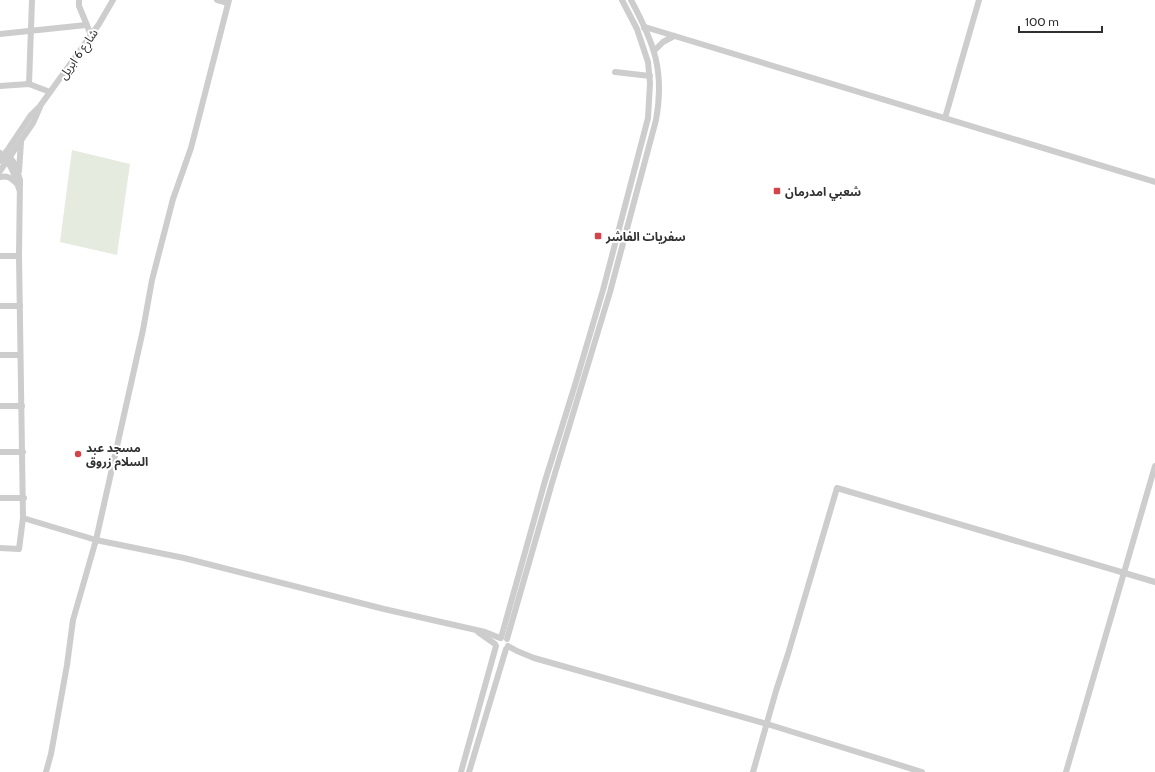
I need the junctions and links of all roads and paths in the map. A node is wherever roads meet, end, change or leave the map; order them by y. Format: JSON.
{"nodes":[{"id":1,"x":32,"y":0,"type":"edge"},
{"id":2,"x":79,"y":0,"type":"edge"},
{"id":3,"x":113,"y":0,"type":"edge"},
{"id":4,"x":217,"y":0,"type":"edge"},
{"id":5,"x":622,"y":0,"type":"edge"},
{"id":6,"x":632,"y":0,"type":"edge"},
{"id":7,"x":980,"y":0,"type":"edge"},
{"id":8,"x":228,"y":1,"type":"edge"},
{"id":9,"x":86,"y":25,"type":"junction"},
{"id":10,"x":646,"y":27,"type":"junction"},
{"id":11,"x":637,"y":29,"type":"junction"},
{"id":12,"x":31,"y":30,"type":"junction"},
{"id":13,"x":0,"y":34,"type":"edge"},
{"id":14,"x":91,"y":35,"type":"junction"},
{"id":15,"x":674,"y":36,"type":"junction"},
{"id":16,"x":654,"y":51,"type":"junction"},
{"id":17,"x":615,"y":72,"type":"dead end"},
{"id":18,"x":650,"y":76,"type":"junction"},
{"id":19,"x":29,"y":84,"type":"junction"},
{"id":20,"x":0,"y":86,"type":"edge"},
{"id":21,"x":50,"y":92,"type":"junction"},
{"id":22,"x":40,"y":106,"type":"junction"},
{"id":23,"x":945,"y":118,"type":"junction"},
{"id":24,"x":22,"y":140,"type":"junction"},
{"id":25,"x":4,"y":157,"type":"edge"},
{"id":26,"x":0,"y":171,"type":"edge"},
{"id":27,"x":19,"y":174,"type":"junction"},
{"id":28,"x":0,"y":177,"type":"edge"},
{"id":29,"x":1155,"y":182,"type":"edge"},
{"id":30,"x":17,"y":184,"type":"junction"},
{"id":31,"x":20,"y":192,"type":"junction"},
{"id":32,"x":0,"y":256,"type":"edge"},
{"id":33,"x":19,"y":256,"type":"junction"},
{"id":34,"x":611,"y":260,"type":"junction"},
{"id":35,"x":618,"y":262,"type":"junction"},
{"id":36,"x":0,"y":306,"type":"edge"},
{"id":37,"x":20,"y":306,"type":"junction"},
{"id":38,"x":0,"y":355,"type":"edge"},
{"id":39,"x":20,"y":355,"type":"junction"},
{"id":40,"x":0,"y":406,"type":"edge"},
{"id":41,"x":22,"y":406,"type":"junction"},
{"id":42,"x":0,"y":452,"type":"edge"},
{"id":43,"x":23,"y":452,"type":"junction"},
{"id":44,"x":1155,"y":466,"type":"edge"},
{"id":45,"x":0,"y":498,"type":"edge"},
{"id":46,"x":24,"y":498,"type":"junction"},
{"id":47,"x":24,"y":518,"type":"junction"},
{"id":48,"x":532,"y":528,"type":"junction"},
{"id":49,"x":538,"y":530,"type":"junction"},
{"id":50,"x":96,"y":540,"type":"junction"},
{"id":51,"x":0,"y":548,"type":"edge"},
{"id":52,"x":1124,"y":573,"type":"junction"},
{"id":53,"x":1155,"y":582,"type":"edge"},
{"id":54,"x":476,"y":631,"type":"junction"},
{"id":55,"x":504,"y":642,"type":"junction"},
{"id":56,"x":496,"y":645,"type":"junction"},
{"id":57,"x":767,"y":724,"type":"junction"},
{"id":58,"x":46,"y":772,"type":"edge"},
{"id":59,"x":461,"y":772,"type":"edge"},
{"id":60,"x":469,"y":772,"type":"edge"},
{"id":61,"x":754,"y":772,"type":"edge"},
{"id":62,"x":922,"y":772,"type":"edge"},
{"id":63,"x":1066,"y":772,"type":"edge"}],
"edges":[{"from":1,"to":12,"type":"street"},
{"from":2,"to":9,"type":"street"},
{"from":3,"to":14,"type":"street","name":"شارع 6 ابريل"},
{"from":4,"to":8,"type":"street"},
{"from":5,"to":11,"type":"street"},
{"from":6,"to":10,"type":"street"},
{"from":7,"to":23,"type":"street"},
{"from":8,"to":50,"type":"street"},
{"from":9,"to":12,"type":"street"},
{"from":9,"to":14,"type":"street"},
{"from":10,"to":11,"type":"street"},
{"from":10,"to":15,"type":"street"},
{"from":10,"to":16,"type":"street"},
{"from":11,"to":18,"type":"street"},
{"from":12,"to":13,"type":"street"},
{"from":12,"to":19,"type":"street"},
{"from":14,"to":21,"type":"street","name":"شارع 6 ابريل"},
{"from":15,"to":16,"type":"street"},
{"from":15,"to":23,"type":"street"},
{"from":16,"to":35,"type":"street"},
{"from":17,"to":18,"type":"street"},
{"from":18,"to":34,"type":"street"},
{"from":19,"to":20,"type":"street"},
{"from":19,"to":21,"type":"street"},
{"from":21,"to":22,"type":"street","name":"شارع 6 ابريل"},
{"from":22,"to":24,"type":"street"},
{"from":22,"to":25,"type":"street"},
{"from":23,"to":29,"type":"street"},
{"from":24,"to":25,"type":"street"},
{"from":24,"to":27,"type":"street"},
{"from":25,"to":26,"type":"street"},
{"from":25,"to":27,"type":"street"},
{"from":25,"to":30,"type":"street"},
{"from":27,"to":31,"type":"street"},
{"from":28,"to":30,"type":"street"},
{"from":30,"to":31,"type":"street"},
{"from":31,"to":33,"type":"street"},
{"from":32,"to":33,"type":"street"},
{"from":33,"to":37,"type":"street"},
{"from":34,"to":35,"type":"street"},
{"from":34,"to":48,"type":"street"},
{"from":35,"to":49,"type":"street"},
{"from":36,"to":37,"type":"street"},
{"from":37,"to":39,"type":"street"},
{"from":38,"to":39,"type":"street"},
{"from":39,"to":41,"type":"street"},
{"from":40,"to":41,"type":"street"},
{"from":41,"to":43,"type":"street"},
{"from":42,"to":43,"type":"street"},
{"from":43,"to":46,"type":"street"},
{"from":44,"to":52,"type":"street"},
{"from":45,"to":46,"type":"street"},
{"from":46,"to":47,"type":"street"},
{"from":47,"to":50,"type":"street"},
{"from":47,"to":51,"type":"street"},
{"from":48,"to":49,"type":"street"},
{"from":48,"to":55,"type":"street"},
{"from":49,"to":55,"type":"street"},
{"from":50,"to":54,"type":"street"},
{"from":50,"to":58,"type":"street"},
{"from":52,"to":53,"type":"street"},
{"from":52,"to":57,"type":"street"},
{"from":52,"to":63,"type":"street"},
{"from":54,"to":55,"type":"street"},
{"from":54,"to":56,"type":"street"},
{"from":55,"to":56,"type":"street"},
{"from":55,"to":56,"type":"street"},
{"from":55,"to":57,"type":"street"},
{"from":55,"to":60,"type":"street"},
{"from":56,"to":59,"type":"street"},
{"from":57,"to":61,"type":"street"},
{"from":57,"to":62,"type":"street"}]}
